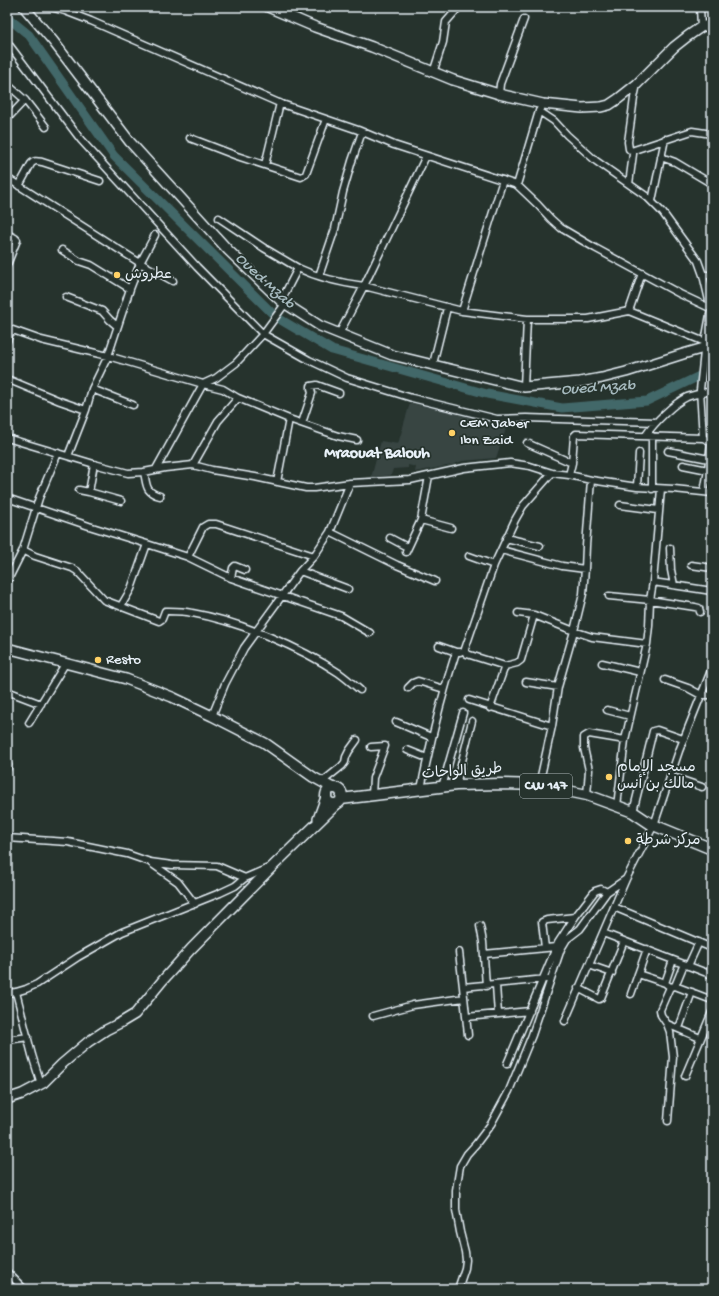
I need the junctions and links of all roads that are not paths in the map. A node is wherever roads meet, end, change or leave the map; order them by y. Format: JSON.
{"nodes":[{"id":1,"x":25,"y":7,"type":"edge"},
{"id":2,"x":50,"y":7,"type":"edge"},
{"id":3,"x":268,"y":7,"type":"edge"},
{"id":4,"x":459,"y":7,"type":"edge"},
{"id":5,"x":700,"y":7,"type":"edge"},
{"id":6,"x":524,"y":19,"type":"dead end"},
{"id":7,"x":712,"y":24,"type":"edge"},
{"id":8,"x":701,"y":27,"type":"junction"},
{"id":9,"x":7,"y":42,"type":"edge"},
{"id":10,"x":433,"y":73,"type":"junction"},
{"id":11,"x":7,"y":84,"type":"edge"},
{"id":12,"x":637,"y":84,"type":"junction"},
{"id":13,"x":499,"y":94,"type":"junction"},
{"id":14,"x":25,"y":100,"type":"junction"},
{"id":15,"x":280,"y":103,"type":"junction"},
{"id":16,"x":541,"y":108,"type":"junction"},
{"id":17,"x":7,"y":119,"type":"edge"},
{"id":18,"x":326,"y":119,"type":"junction"},
{"id":19,"x":46,"y":127,"type":"dead end"},
{"id":20,"x":362,"y":132,"type":"junction"},
{"id":21,"x":712,"y":134,"type":"edge"},
{"id":22,"x":190,"y":138,"type":"dead end"},
{"id":23,"x":665,"y":139,"type":"junction"},
{"id":24,"x":631,"y":151,"type":"junction"},
{"id":25,"x":426,"y":156,"type":"junction"},
{"id":26,"x":661,"y":157,"type":"junction"},
{"id":27,"x":265,"y":166,"type":"junction"},
{"id":28,"x":7,"y":178,"type":"edge"},
{"id":29,"x":503,"y":180,"type":"junction"},
{"id":30,"x":100,"y":181,"type":"dead end"},
{"id":31,"x":629,"y":184,"type":"junction"},
{"id":32,"x":712,"y":184,"type":"edge"},
{"id":33,"x":517,"y":185,"type":"junction"},
{"id":34,"x":19,"y":186,"type":"junction"},
{"id":35,"x":652,"y":201,"type":"junction"},
{"id":36,"x":219,"y":218,"type":"dead end"},
{"id":37,"x":7,"y":234,"type":"edge"},
{"id":38,"x":155,"y":235,"type":"dead end"},
{"id":39,"x":62,"y":250,"type":"dead end"},
{"id":40,"x":140,"y":263,"type":"junction"},
{"id":41,"x":7,"y":265,"type":"edge"},
{"id":42,"x":298,"y":268,"type":"junction"},
{"id":43,"x":642,"y":273,"type":"junction"},
{"id":44,"x":703,"y":275,"type":"junction"},
{"id":45,"x":712,"y":275,"type":"edge"},
{"id":46,"x":318,"y":276,"type":"junction"},
{"id":47,"x":173,"y":281,"type":"dead end"},
{"id":48,"x":364,"y":286,"type":"junction"},
{"id":49,"x":130,"y":289,"type":"junction"},
{"id":50,"x":66,"y":297,"type":"dead end"},
{"id":51,"x":283,"y":303,"type":"junction"},
{"id":52,"x":447,"y":308,"type":"junction"},
{"id":53,"x":711,"y":309,"type":"edge"},
{"id":54,"x":462,"y":311,"type":"junction"},
{"id":55,"x":629,"y":311,"type":"junction"},
{"id":56,"x":527,"y":319,"type":"junction"},
{"id":57,"x":117,"y":326,"type":"junction"},
{"id":58,"x":9,"y":329,"type":"edge"},
{"id":59,"x":263,"y":334,"type":"junction"},
{"id":60,"x":339,"y":334,"type":"junction"},
{"id":61,"x":7,"y":341,"type":"edge"},
{"id":62,"x":706,"y":347,"type":"edge"},
{"id":63,"x":108,"y":356,"type":"junction"},
{"id":64,"x":433,"y":364,"type":"junction"},
{"id":65,"x":7,"y":379,"type":"edge"},
{"id":66,"x":203,"y":384,"type":"junction"},
{"id":67,"x":524,"y":387,"type":"junction"},
{"id":68,"x":92,"y":389,"type":"junction"},
{"id":69,"x":712,"y":391,"type":"edge"},
{"id":70,"x":700,"y":392,"type":"junction"},
{"id":71,"x":339,"y":393,"type":"dead end"},
{"id":72,"x":238,"y":398,"type":"junction"},
{"id":73,"x":133,"y":405,"type":"dead end"},
{"id":74,"x":86,"y":410,"type":"junction"},
{"id":75,"x":289,"y":419,"type":"junction"},
{"id":76,"x":656,"y":422,"type":"junction"},
{"id":77,"x":302,"y":423,"type":"junction"},
{"id":78,"x":649,"y":436,"type":"junction"},
{"id":79,"x":7,"y":438,"type":"edge"},
{"id":80,"x":703,"y":438,"type":"junction"},
{"id":81,"x":356,"y":440,"type":"dead end"},
{"id":82,"x":712,"y":442,"type":"edge"},
{"id":83,"x":527,"y":443,"type":"dead end"},
{"id":84,"x":668,"y":451,"type":"dead end"},
{"id":85,"x":58,"y":453,"type":"junction"},
{"id":86,"x":639,"y":453,"type":"dead end"},
{"id":87,"x":68,"y":456,"type":"junction"},
{"id":88,"x":709,"y":459,"type":"junction"},
{"id":89,"x":572,"y":463,"type":"junction"},
{"id":90,"x":94,"y":464,"type":"junction"},
{"id":91,"x":193,"y":465,"type":"junction"},
{"id":92,"x":683,"y":465,"type":"dead end"},
{"id":93,"x":156,"y":469,"type":"junction"},
{"id":94,"x":708,"y":470,"type":"junction"},
{"id":95,"x":144,"y":472,"type":"junction"},
{"id":96,"x":552,"y":473,"type":"junction"},
{"id":97,"x":569,"y":475,"type":"junction"},
{"id":98,"x":429,"y":476,"type":"junction"},
{"id":99,"x":591,"y":480,"type":"junction"},
{"id":100,"x":277,"y":482,"type":"junction"},
{"id":101,"x":350,"y":483,"type":"junction"},
{"id":102,"x":637,"y":487,"type":"junction"},
{"id":103,"x":652,"y":489,"type":"junction"},
{"id":104,"x":660,"y":489,"type":"junction"},
{"id":105,"x":79,"y":490,"type":"dead end"},
{"id":106,"x":89,"y":492,"type":"junction"},
{"id":107,"x":704,"y":492,"type":"junction"},
{"id":108,"x":712,"y":493,"type":"edge"},
{"id":109,"x":160,"y":496,"type":"dead end"},
{"id":110,"x":7,"y":498,"type":"edge"},
{"id":111,"x":121,"y":501,"type":"dead end"},
{"id":112,"x":620,"y":505,"type":"dead end"},
{"id":113,"x":36,"y":508,"type":"junction"},
{"id":114,"x":658,"y":510,"type":"junction"},
{"id":115,"x":421,"y":520,"type":"junction"},
{"id":116,"x":451,"y":528,"type":"dead end"},
{"id":117,"x":330,"y":532,"type":"junction"},
{"id":118,"x":390,"y":538,"type":"dead end"},
{"id":119,"x":506,"y":538,"type":"junction"},
{"id":120,"x":147,"y":544,"type":"junction"},
{"id":121,"x":540,"y":546,"type":"dead end"},
{"id":122,"x":670,"y":548,"type":"dead end"},
{"id":123,"x":23,"y":550,"type":"junction"},
{"id":124,"x":501,"y":550,"type":"junction"},
{"id":125,"x":314,"y":556,"type":"junction"},
{"id":126,"x":469,"y":556,"type":"dead end"},
{"id":127,"x":188,"y":558,"type":"junction"},
{"id":128,"x":494,"y":565,"type":"junction"},
{"id":129,"x":691,"y":565,"type":"dead end"},
{"id":130,"x":712,"y":568,"type":"edge"},
{"id":131,"x":245,"y":570,"type":"dead end"},
{"id":132,"x":586,"y":570,"type":"junction"},
{"id":133,"x":300,"y":571,"type":"junction"},
{"id":134,"x":10,"y":573,"type":"edge"},
{"id":135,"x":231,"y":578,"type":"junction"},
{"id":136,"x":435,"y":581,"type":"dead end"},
{"id":137,"x":7,"y":582,"type":"edge"},
{"id":138,"x":653,"y":582,"type":"junction"},
{"id":139,"x":674,"y":585,"type":"junction"},
{"id":140,"x":348,"y":589,"type":"dead end"},
{"id":141,"x":712,"y":591,"type":"edge"},
{"id":142,"x":282,"y":595,"type":"junction"},
{"id":143,"x":609,"y":596,"type":"dead end"},
{"id":144,"x":650,"y":600,"type":"junction"},
{"id":145,"x":121,"y":606,"type":"junction"},
{"id":146,"x":700,"y":612,"type":"dead end"},
{"id":147,"x":518,"y":613,"type":"dead end"},
{"id":148,"x":534,"y":615,"type":"junction"},
{"id":149,"x":256,"y":632,"type":"junction"},
{"id":150,"x":574,"y":632,"type":"junction"},
{"id":151,"x":370,"y":633,"type":"dead end"},
{"id":152,"x":647,"y":644,"type":"junction"},
{"id":153,"x":439,"y":646,"type":"dead end"},
{"id":154,"x":7,"y":648,"type":"edge"},
{"id":155,"x":456,"y":652,"type":"junction"},
{"id":156,"x":465,"y":652,"type":"junction"},
{"id":157,"x":602,"y":663,"type":"dead end"},
{"id":158,"x":65,"y":664,"type":"junction"},
{"id":159,"x":505,"y":666,"type":"junction"},
{"id":160,"x":640,"y":672,"type":"junction"},
{"id":161,"x":711,"y":672,"type":"edge"},
{"id":162,"x":665,"y":680,"type":"dead end"},
{"id":163,"x":526,"y":682,"type":"dead end"},
{"id":164,"x":558,"y":687,"type":"junction"},
{"id":165,"x":408,"y":688,"type":"dead end"},
{"id":166,"x":444,"y":689,"type":"junction"},
{"id":167,"x":360,"y":690,"type":"dead end"},
{"id":168,"x":7,"y":691,"type":"edge"},
{"id":169,"x":701,"y":695,"type":"junction"},
{"id":170,"x":712,"y":695,"type":"edge"},
{"id":171,"x":469,"y":700,"type":"dead end"},
{"id":172,"x":42,"y":704,"type":"junction"},
{"id":173,"x":490,"y":708,"type":"junction"},
{"id":174,"x":607,"y":710,"type":"dead end"},
{"id":175,"x":462,"y":714,"type":"dead end"},
{"id":176,"x":212,"y":716,"type":"junction"},
{"id":177,"x":630,"y":716,"type":"junction"},
{"id":178,"x":472,"y":721,"type":"dead end"},
{"id":179,"x":396,"y":722,"type":"dead end"},
{"id":180,"x":29,"y":723,"type":"dead end"},
{"id":181,"x":552,"y":726,"type":"junction"},
{"id":182,"x":431,"y":737,"type":"junction"},
{"id":183,"x":357,"y":740,"type":"dead end"},
{"id":184,"x":625,"y":740,"type":"junction"},
{"id":185,"x":684,"y":740,"type":"junction"},
{"id":186,"x":371,"y":747,"type":"dead end"},
{"id":187,"x":407,"y":750,"type":"dead end"},
{"id":188,"x":427,"y":758,"type":"junction"},
{"id":189,"x":7,"y":765,"type":"edge"},
{"id":190,"x":7,"y":769,"type":"edge"},
{"id":191,"x":312,"y":776,"type":"junction"},
{"id":192,"x":670,"y":776,"type":"junction"},
{"id":193,"x":322,"y":782,"type":"junction"},
{"id":194,"x":456,"y":785,"type":"junction"},
{"id":195,"x":539,"y":785,"type":"junction"},
{"id":196,"x":442,"y":787,"type":"junction"},
{"id":197,"x":702,"y":787,"type":"dead end"},
{"id":198,"x":421,"y":789,"type":"junction"},
{"id":199,"x":334,"y":795,"type":"junction"},
{"id":200,"x":371,"y":795,"type":"junction"},
{"id":201,"x":587,"y":795,"type":"junction"},
{"id":202,"x":617,"y":806,"type":"junction"},
{"id":203,"x":633,"y":812,"type":"junction"},
{"id":204,"x":654,"y":825,"type":"junction"},
{"id":205,"x":7,"y":838,"type":"edge"},
{"id":206,"x":712,"y":849,"type":"edge"},
{"id":207,"x":150,"y":862,"type":"junction"},
{"id":208,"x":272,"y":867,"type":"junction"},
{"id":209,"x":245,"y":878,"type":"junction"},
{"id":210,"x":626,"y":879,"type":"junction"},
{"id":211,"x":607,"y":892,"type":"junction"},
{"id":212,"x":195,"y":904,"type":"junction"},
{"id":213,"x":614,"y":908,"type":"junction"},
{"id":214,"x":575,"y":917,"type":"junction"},
{"id":215,"x":480,"y":926,"type":"dead end"},
{"id":216,"x":603,"y":933,"type":"junction"},
{"id":217,"x":624,"y":941,"type":"junction"},
{"id":218,"x":699,"y":942,"type":"junction"},
{"id":219,"x":556,"y":947,"type":"junction"},
{"id":220,"x":545,"y":948,"type":"junction"},
{"id":221,"x":712,"y":948,"type":"edge"},
{"id":222,"x":647,"y":949,"type":"junction"},
{"id":223,"x":459,"y":952,"type":"dead end"},
{"id":224,"x":484,"y":954,"type":"junction"},
{"id":225,"x":673,"y":960,"type":"junction"},
{"id":226,"x":589,"y":965,"type":"junction"},
{"id":227,"x":686,"y":965,"type":"junction"},
{"id":228,"x":612,"y":973,"type":"junction"},
{"id":229,"x":638,"y":974,"type":"junction"},
{"id":230,"x":712,"y":975,"type":"edge"},
{"id":231,"x":552,"y":978,"type":"junction"},
{"id":232,"x":543,"y":979,"type":"junction"},
{"id":233,"x":496,"y":984,"type":"junction"},
{"id":234,"x":670,"y":985,"type":"junction"},
{"id":235,"x":486,"y":986,"type":"junction"},
{"id":236,"x":464,"y":988,"type":"junction"},
{"id":237,"x":578,"y":988,"type":"junction"},
{"id":238,"x":16,"y":992,"type":"junction"},
{"id":239,"x":692,"y":992,"type":"junction"},
{"id":240,"x":7,"y":993,"type":"edge"},
{"id":241,"x":631,"y":994,"type":"dead end"},
{"id":242,"x":464,"y":998,"type":"junction"},
{"id":243,"x":712,"y":1000,"type":"edge"},
{"id":244,"x":530,"y":1011,"type":"junction"},
{"id":245,"x":712,"y":1012,"type":"edge"},
{"id":246,"x":498,"y":1014,"type":"junction"},
{"id":247,"x":373,"y":1016,"type":"dead end"},
{"id":248,"x":466,"y":1017,"type":"junction"},
{"id":249,"x":565,"y":1021,"type":"dead end"},
{"id":250,"x":667,"y":1024,"type":"junction"},
{"id":251,"x":679,"y":1028,"type":"junction"},
{"id":252,"x":468,"y":1035,"type":"dead end"},
{"id":253,"x":28,"y":1037,"type":"junction"},
{"id":254,"x":700,"y":1038,"type":"junction"},
{"id":255,"x":7,"y":1040,"type":"edge"},
{"id":256,"x":516,"y":1043,"type":"junction"},
{"id":257,"x":527,"y":1047,"type":"junction"},
{"id":258,"x":507,"y":1064,"type":"dead end"},
{"id":259,"x":685,"y":1076,"type":"dead end"},
{"id":260,"x":41,"y":1084,"type":"junction"},
{"id":261,"x":7,"y":1099,"type":"edge"},
{"id":262,"x":668,"y":1121,"type":"dead end"},
{"id":263,"x":7,"y":1272,"type":"edge"},
{"id":264,"x":460,"y":1288,"type":"edge"},
{"id":265,"x":24,"y":1289,"type":"edge"}],
"edges":[{"from":1,"to":51,"type":"street"},
{"from":2,"to":15,"type":"street"},
{"from":3,"to":10,"type":"street"},
{"from":4,"to":10,"type":"street"},
{"from":5,"to":8,"type":"street"},
{"from":6,"to":13,"type":"street"},
{"from":7,"to":8,"type":"street"},
{"from":8,"to":12,"type":"street"},
{"from":9,"to":59,"type":"street"},
{"from":10,"to":13,"type":"street"},
{"from":11,"to":14,"type":"street"},
{"from":12,"to":16,"type":"street"},
{"from":12,"to":24,"type":"street"},
{"from":13,"to":16,"type":"street"},
{"from":14,"to":17,"type":"street"},
{"from":14,"to":19,"type":"street"},
{"from":15,"to":18,"type":"street"},
{"from":15,"to":27,"type":"street"},
{"from":16,"to":31,"type":"street"},
{"from":16,"to":33,"type":"street"},
{"from":18,"to":20,"type":"street"},
{"from":18,"to":27,"type":"street"},
{"from":20,"to":25,"type":"street"},
{"from":20,"to":46,"type":"street"},
{"from":21,"to":23,"type":"street"},
{"from":22,"to":27,"type":"street"},
{"from":23,"to":24,"type":"street"},
{"from":23,"to":26,"type":"street"},
{"from":24,"to":31,"type":"street"},
{"from":25,"to":29,"type":"street"},
{"from":25,"to":48,"type":"street"},
{"from":26,"to":32,"type":"street"},
{"from":26,"to":35,"type":"street"},
{"from":28,"to":34,"type":"street"},
{"from":29,"to":33,"type":"street"},
{"from":29,"to":54,"type":"street"},
{"from":30,"to":34,"type":"street"},
{"from":31,"to":35,"type":"street"},
{"from":33,"to":43,"type":"street"},
{"from":34,"to":40,"type":"street"},
{"from":35,"to":44,"type":"street"},
{"from":36,"to":42,"type":"street"},
{"from":37,"to":41,"type":"street"},
{"from":38,"to":40,"type":"street"},
{"from":39,"to":49,"type":"street"},
{"from":40,"to":47,"type":"street"},
{"from":40,"to":49,"type":"street"},
{"from":42,"to":46,"type":"street"},
{"from":42,"to":51,"type":"street"},
{"from":43,"to":53,"type":"street"},
{"from":43,"to":55,"type":"street"},
{"from":44,"to":45,"type":"street"},
{"from":44,"to":53,"type":"street"},
{"from":46,"to":48,"type":"street"},
{"from":48,"to":52,"type":"street"},
{"from":48,"to":60,"type":"street"},
{"from":49,"to":57,"type":"street"},
{"from":50,"to":57,"type":"street"},
{"from":51,"to":59,"type":"street"},
{"from":51,"to":60,"type":"street"},
{"from":52,"to":54,"type":"street"},
{"from":52,"to":64,"type":"street"},
{"from":53,"to":62,"type":"street"},
{"from":54,"to":56,"type":"street"},
{"from":55,"to":56,"type":"street"},
{"from":55,"to":62,"type":"street"},
{"from":56,"to":67,"type":"street"},
{"from":57,"to":63,"type":"street"},
{"from":58,"to":61,"type":"street"},
{"from":58,"to":63,"type":"street"},
{"from":59,"to":66,"type":"street"},
{"from":59,"to":76,"type":"street"},
{"from":60,"to":64,"type":"street"},
{"from":62,"to":67,"type":"street"},
{"from":62,"to":70,"type":"street"},
{"from":63,"to":66,"type":"street"},
{"from":63,"to":68,"type":"street"},
{"from":64,"to":67,"type":"street"},
{"from":65,"to":74,"type":"street"},
{"from":66,"to":72,"type":"street"},
{"from":66,"to":93,"type":"street"},
{"from":68,"to":73,"type":"street"},
{"from":68,"to":74,"type":"street"},
{"from":69,"to":70,"type":"street"},
{"from":70,"to":76,"type":"street"},
{"from":70,"to":80,"type":"street"},
{"from":71,"to":77,"type":"street"},
{"from":72,"to":75,"type":"street"},
{"from":72,"to":91,"type":"street"},
{"from":74,"to":87,"type":"street"},
{"from":75,"to":77,"type":"street"},
{"from":75,"to":100,"type":"street"},
{"from":76,"to":78,"type":"street"},
{"from":77,"to":81,"type":"street"},
{"from":78,"to":80,"type":"street"},
{"from":78,"to":89,"type":"street"},
{"from":78,"to":103,"type":"street"},
{"from":79,"to":85,"type":"street"},
{"from":80,"to":82,"type":"street"},
{"from":82,"to":88,"type":"street"},
{"from":83,"to":89,"type":"street"},
{"from":84,"to":88,"type":"street"},
{"from":85,"to":87,"type":"street"},
{"from":85,"to":113,"type":"street"},
{"from":86,"to":102,"type":"street"},
{"from":87,"to":90,"type":"street"},
{"from":88,"to":94,"type":"street"},
{"from":89,"to":97,"type":"street"},
{"from":90,"to":95,"type":"street"},
{"from":90,"to":106,"type":"street"},
{"from":91,"to":93,"type":"street"},
{"from":91,"to":100,"type":"street"},
{"from":92,"to":94,"type":"street"},
{"from":93,"to":95,"type":"street"},
{"from":94,"to":107,"type":"street"},
{"from":95,"to":109,"type":"street"},
{"from":96,"to":97,"type":"street"},
{"from":96,"to":98,"type":"street"},
{"from":96,"to":119,"type":"street"},
{"from":97,"to":99,"type":"street"},
{"from":98,"to":101,"type":"street"},
{"from":98,"to":115,"type":"street"},
{"from":99,"to":102,"type":"street"},
{"from":99,"to":132,"type":"street"},
{"from":100,"to":101,"type":"street"},
{"from":101,"to":117,"type":"street"},
{"from":102,"to":103,"type":"street"},
{"from":103,"to":104,"type":"street"},
{"from":104,"to":107,"type":"street"},
{"from":104,"to":114,"type":"street"},
{"from":105,"to":106,"type":"street"},
{"from":106,"to":111,"type":"street"},
{"from":107,"to":108,"type":"street"},
{"from":110,"to":113,"type":"street"},
{"from":112,"to":114,"type":"street"},
{"from":113,"to":120,"type":"street"},
{"from":113,"to":123,"type":"street"},
{"from":114,"to":138,"type":"street"},
{"from":115,"to":116,"type":"street"},
{"from":115,"to":118,"type":"street"},
{"from":117,"to":125,"type":"street"},
{"from":117,"to":136,"type":"street"},
{"from":119,"to":121,"type":"street"},
{"from":119,"to":124,"type":"street"},
{"from":120,"to":127,"type":"street"},
{"from":120,"to":145,"type":"street"},
{"from":122,"to":139,"type":"street"},
{"from":123,"to":134,"type":"street"},
{"from":123,"to":145,"type":"street"},
{"from":124,"to":128,"type":"street"},
{"from":124,"to":132,"type":"street"},
{"from":125,"to":127,"type":"street"},
{"from":125,"to":133,"type":"street"},
{"from":126,"to":128,"type":"street"},
{"from":127,"to":135,"type":"street"},
{"from":128,"to":156,"type":"street"},
{"from":129,"to":130,"type":"street"},
{"from":131,"to":135,"type":"street"},
{"from":132,"to":150,"type":"street"},
{"from":133,"to":140,"type":"street"},
{"from":133,"to":142,"type":"street"},
{"from":134,"to":137,"type":"street"},
{"from":135,"to":142,"type":"street"},
{"from":138,"to":139,"type":"street"},
{"from":138,"to":144,"type":"street"},
{"from":139,"to":141,"type":"street"},
{"from":142,"to":149,"type":"street"},
{"from":142,"to":151,"type":"street"},
{"from":143,"to":144,"type":"street"},
{"from":144,"to":146,"type":"street"},
{"from":144,"to":152,"type":"street"},
{"from":145,"to":149,"type":"street"},
{"from":147,"to":148,"type":"street"},
{"from":148,"to":150,"type":"street"},
{"from":148,"to":159,"type":"street"},
{"from":149,"to":167,"type":"street"},
{"from":149,"to":176,"type":"street"},
{"from":150,"to":152,"type":"street"},
{"from":150,"to":164,"type":"street"},
{"from":152,"to":160,"type":"street"},
{"from":153,"to":155,"type":"street"},
{"from":154,"to":158,"type":"street"},
{"from":155,"to":156,"type":"street"},
{"from":155,"to":166,"type":"street"},
{"from":156,"to":159,"type":"street"},
{"from":157,"to":160,"type":"street"},
{"from":158,"to":172,"type":"street"},
{"from":158,"to":176,"type":"street"},
{"from":159,"to":173,"type":"street"},
{"from":160,"to":177,"type":"street"},
{"from":161,"to":169,"type":"street"},
{"from":162,"to":169,"type":"street"},
{"from":163,"to":164,"type":"street"},
{"from":164,"to":181,"type":"street"},
{"from":165,"to":166,"type":"street"},
{"from":166,"to":182,"type":"street"},
{"from":168,"to":172,"type":"street"},
{"from":169,"to":170,"type":"street"},
{"from":169,"to":185,"type":"street"},
{"from":171,"to":173,"type":"street"},
{"from":172,"to":180,"type":"street"},
{"from":173,"to":181,"type":"street"},
{"from":174,"to":177,"type":"street"},
{"from":175,"to":196,"type":"street"},
{"from":176,"to":191,"type":"street"},
{"from":177,"to":184,"type":"street"},
{"from":178,"to":194,"type":"street"},
{"from":179,"to":182,"type":"street"},
{"from":181,"to":195,"type":"street"},
{"from":182,"to":188,"type":"street"},
{"from":183,"to":193,"type":"street"},
{"from":184,"to":201,"type":"street"},
{"from":184,"to":202,"type":"street"},
{"from":185,"to":192,"type":"street"},
{"from":185,"to":203,"type":"street"},
{"from":186,"to":200,"type":"street"},
{"from":187,"to":188,"type":"street"},
{"from":188,"to":198,"type":"street"},
{"from":189,"to":190,"type":"street"},
{"from":191,"to":193,"type":"street"},
{"from":191,"to":199,"type":"street"},
{"from":192,"to":197,"type":"street"},
{"from":192,"to":204,"type":"street"},
{"from":193,"to":199,"type":"street"},
{"from":194,"to":195,"type":"main road","name":"طريق الواحات","number":"CW 147"},
{"from":194,"to":196,"type":"main road","name":"طريق الواحات","number":"CW 147"},
{"from":195,"to":201,"type":"main road","name":"طريق الواحات","number":"CW 147"},
{"from":196,"to":198,"type":"main road","name":"طريق الواحات","number":"CW 147"},
{"from":198,"to":200,"type":"main road","name":"طريق الواحات","number":"CW 147"},
{"from":199,"to":200,"type":"main road","number":"CW 147"},
{"from":199,"to":208,"type":"street"},
{"from":201,"to":202,"type":"main road","name":"طريق الواحات","number":"CW 147"},
{"from":202,"to":203,"type":"main road","name":"طريق الواحات","number":"CW 147"},
{"from":203,"to":204,"type":"main road","name":"طريق الواحات","number":"CW 147"},
{"from":204,"to":206,"type":"main road","name":"طريق الواحات","number":"CW 147"},
{"from":204,"to":210,"type":"street"},
{"from":205,"to":207,"type":"street"},
{"from":207,"to":209,"type":"street"},
{"from":207,"to":212,"type":"street"},
{"from":208,"to":209,"type":"street"},
{"from":208,"to":260,"type":"street"},
{"from":209,"to":212,"type":"street"},
{"from":210,"to":211,"type":"street"},
{"from":210,"to":213,"type":"street"},
{"from":211,"to":214,"type":"street"},
{"from":211,"to":231,"type":"street"},
{"from":212,"to":238,"type":"street"},
{"from":213,"to":216,"type":"street"},
{"from":213,"to":218,"type":"street"},
{"from":214,"to":219,"type":"street"},
{"from":214,"to":220,"type":"street"},
{"from":215,"to":224,"type":"street"},
{"from":216,"to":217,"type":"street"},
{"from":216,"to":226,"type":"street"},
{"from":217,"to":222,"type":"street"},
{"from":217,"to":228,"type":"street"},
{"from":218,"to":221,"type":"street"},
{"from":218,"to":227,"type":"street"},
{"from":219,"to":220,"type":"street"},
{"from":219,"to":232,"type":"street"},
{"from":220,"to":224,"type":"street"},
{"from":222,"to":225,"type":"street"},
{"from":222,"to":229,"type":"street"},
{"from":223,"to":236,"type":"street"},
{"from":224,"to":235,"type":"street"},
{"from":225,"to":227,"type":"street"},
{"from":225,"to":234,"type":"street"},
{"from":226,"to":228,"type":"street"},
{"from":226,"to":237,"type":"street"},
{"from":227,"to":230,"type":"street"},
{"from":227,"to":234,"type":"street"},
{"from":228,"to":237,"type":"street"},
{"from":229,"to":234,"type":"street"},
{"from":229,"to":241,"type":"street"},
{"from":231,"to":232,"type":"street"},
{"from":231,"to":257,"type":"street"},
{"from":232,"to":233,"type":"street"},
{"from":232,"to":244,"type":"street"},
{"from":233,"to":235,"type":"street"},
{"from":233,"to":246,"type":"street"},
{"from":234,"to":239,"type":"street"},
{"from":234,"to":250,"type":"street"},
{"from":235,"to":236,"type":"street"},
{"from":236,"to":242,"type":"street"},
{"from":237,"to":249,"type":"street"},
{"from":238,"to":240,"type":"street"},
{"from":238,"to":253,"type":"street"},
{"from":239,"to":243,"type":"street"},
{"from":239,"to":251,"type":"street"},
{"from":242,"to":247,"type":"street"},
{"from":242,"to":248,"type":"street"},
{"from":244,"to":246,"type":"street"},
{"from":244,"to":256,"type":"street"},
{"from":245,"to":254,"type":"street"},
{"from":246,"to":248,"type":"street"},
{"from":248,"to":252,"type":"street"},
{"from":250,"to":251,"type":"street"},
{"from":250,"to":262,"type":"street"},
{"from":251,"to":254,"type":"street"},
{"from":253,"to":255,"type":"street"},
{"from":253,"to":260,"type":"street"},
{"from":254,"to":259,"type":"street"},
{"from":256,"to":257,"type":"street"},
{"from":256,"to":258,"type":"street"},
{"from":257,"to":264,"type":"street"},
{"from":260,"to":261,"type":"street"},
{"from":263,"to":265,"type":"street"}]}
